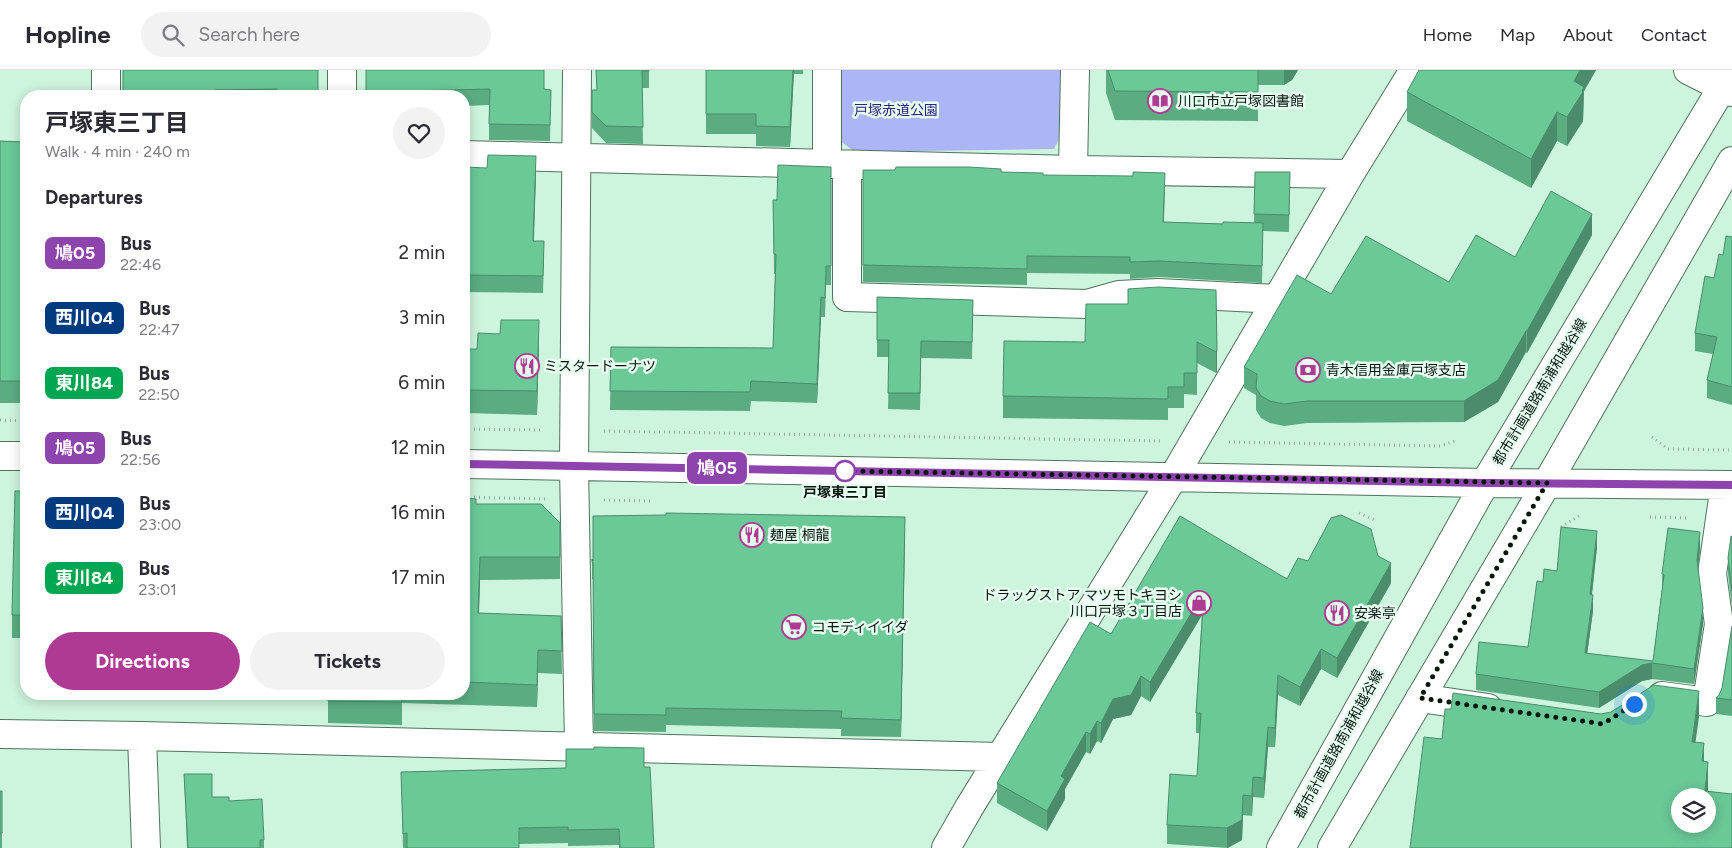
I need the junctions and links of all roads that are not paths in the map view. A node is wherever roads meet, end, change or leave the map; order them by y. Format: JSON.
{"nodes":[{"id":1,"x":106,"y":70,"type":"edge"},
{"id":2,"x":342,"y":70,"type":"edge"},
{"id":3,"x":577,"y":70,"type":"edge"},
{"id":4,"x":828,"y":70,"type":"edge"},
{"id":5,"x":1075,"y":70,"type":"edge"},
{"id":6,"x":1414,"y":70,"type":"edge"},
{"id":7,"x":1688,"y":70,"type":"edge"},
{"id":8,"x":1729,"y":84,"type":"edge"},
{"id":9,"x":106,"y":90,"type":"edge"},
{"id":10,"x":342,"y":90,"type":"edge"},
{"id":11,"x":470,"y":155,"type":"edge"},
{"id":12,"x":576,"y":158,"type":"junction"},
{"id":13,"x":1732,"y":161,"type":"edge"},
{"id":14,"x":837,"y":164,"type":"junction"},
{"id":15,"x":1073,"y":170,"type":"junction"},
{"id":16,"x":1350,"y":174,"type":"junction"},
{"id":17,"x":1278,"y":299,"type":"junction"},
{"id":18,"x":0,"y":456,"type":"edge"},
{"id":19,"x":20,"y":456,"type":"edge"},
{"id":20,"x":470,"y":464,"type":"edge"},
{"id":21,"x":574,"y":466,"type":"junction"},
{"id":22,"x":1174,"y":476,"type":"junction"},
{"id":23,"x":1485,"y":483,"type":"junction"},
{"id":24,"x":1547,"y":483,"type":"junction"},
{"id":25,"x":1729,"y":485,"type":"edge"},
{"id":26,"x":1420,"y":698,"type":"junction"},
{"id":27,"x":1642,"y":699,"type":"edge"},
{"id":28,"x":1516,"y":712,"type":"edge"},
{"id":29,"x":0,"y":734,"type":"edge"},
{"id":30,"x":142,"y":736,"type":"junction"},
{"id":31,"x":579,"y":746,"type":"junction"},
{"id":32,"x":1000,"y":757,"type":"junction"},
{"id":33,"x":146,"y":848,"type":"edge"},
{"id":34,"x":946,"y":848,"type":"edge"},
{"id":35,"x":1280,"y":848,"type":"edge"},
{"id":36,"x":1332,"y":848,"type":"edge"}],
"edges":[{"from":1,"to":9,"type":"street"},
{"from":2,"to":10,"type":"street"},
{"from":3,"to":12,"type":"street"},
{"from":4,"to":14,"type":"street"},
{"from":5,"to":15,"type":"street"},
{"from":6,"to":16,"type":"street"},
{"from":7,"to":8,"type":"street"},
{"from":8,"to":23,"type":"street","name":"都市計画道路南浦和越谷線"},
{"from":11,"to":12,"type":"street"},
{"from":12,"to":14,"type":"street"},
{"from":12,"to":21,"type":"street"},
{"from":13,"to":24,"type":"street"},
{"from":14,"to":15,"type":"street"},
{"from":14,"to":17,"type":"street"},
{"from":15,"to":16,"type":"street"},
{"from":16,"to":17,"type":"street"},
{"from":17,"to":22,"type":"street"},
{"from":18,"to":19,"type":"street"},
{"from":20,"to":21,"type":"street"},
{"from":21,"to":22,"type":"street"},
{"from":21,"to":31,"type":"street"},
{"from":22,"to":23,"type":"street"},
{"from":22,"to":32,"type":"street"},
{"from":23,"to":24,"type":"street"},
{"from":23,"to":35,"type":"street","name":"都市計画道路南浦和越谷線"},
{"from":24,"to":25,"type":"street"},
{"from":24,"to":26,"type":"street"},
{"from":25,"to":27,"type":"street"},
{"from":26,"to":28,"type":"street"},
{"from":26,"to":36,"type":"street"},
{"from":29,"to":30,"type":"street"},
{"from":30,"to":31,"type":"street"},
{"from":30,"to":33,"type":"street"},
{"from":31,"to":32,"type":"street"},
{"from":32,"to":34,"type":"street"}]}
